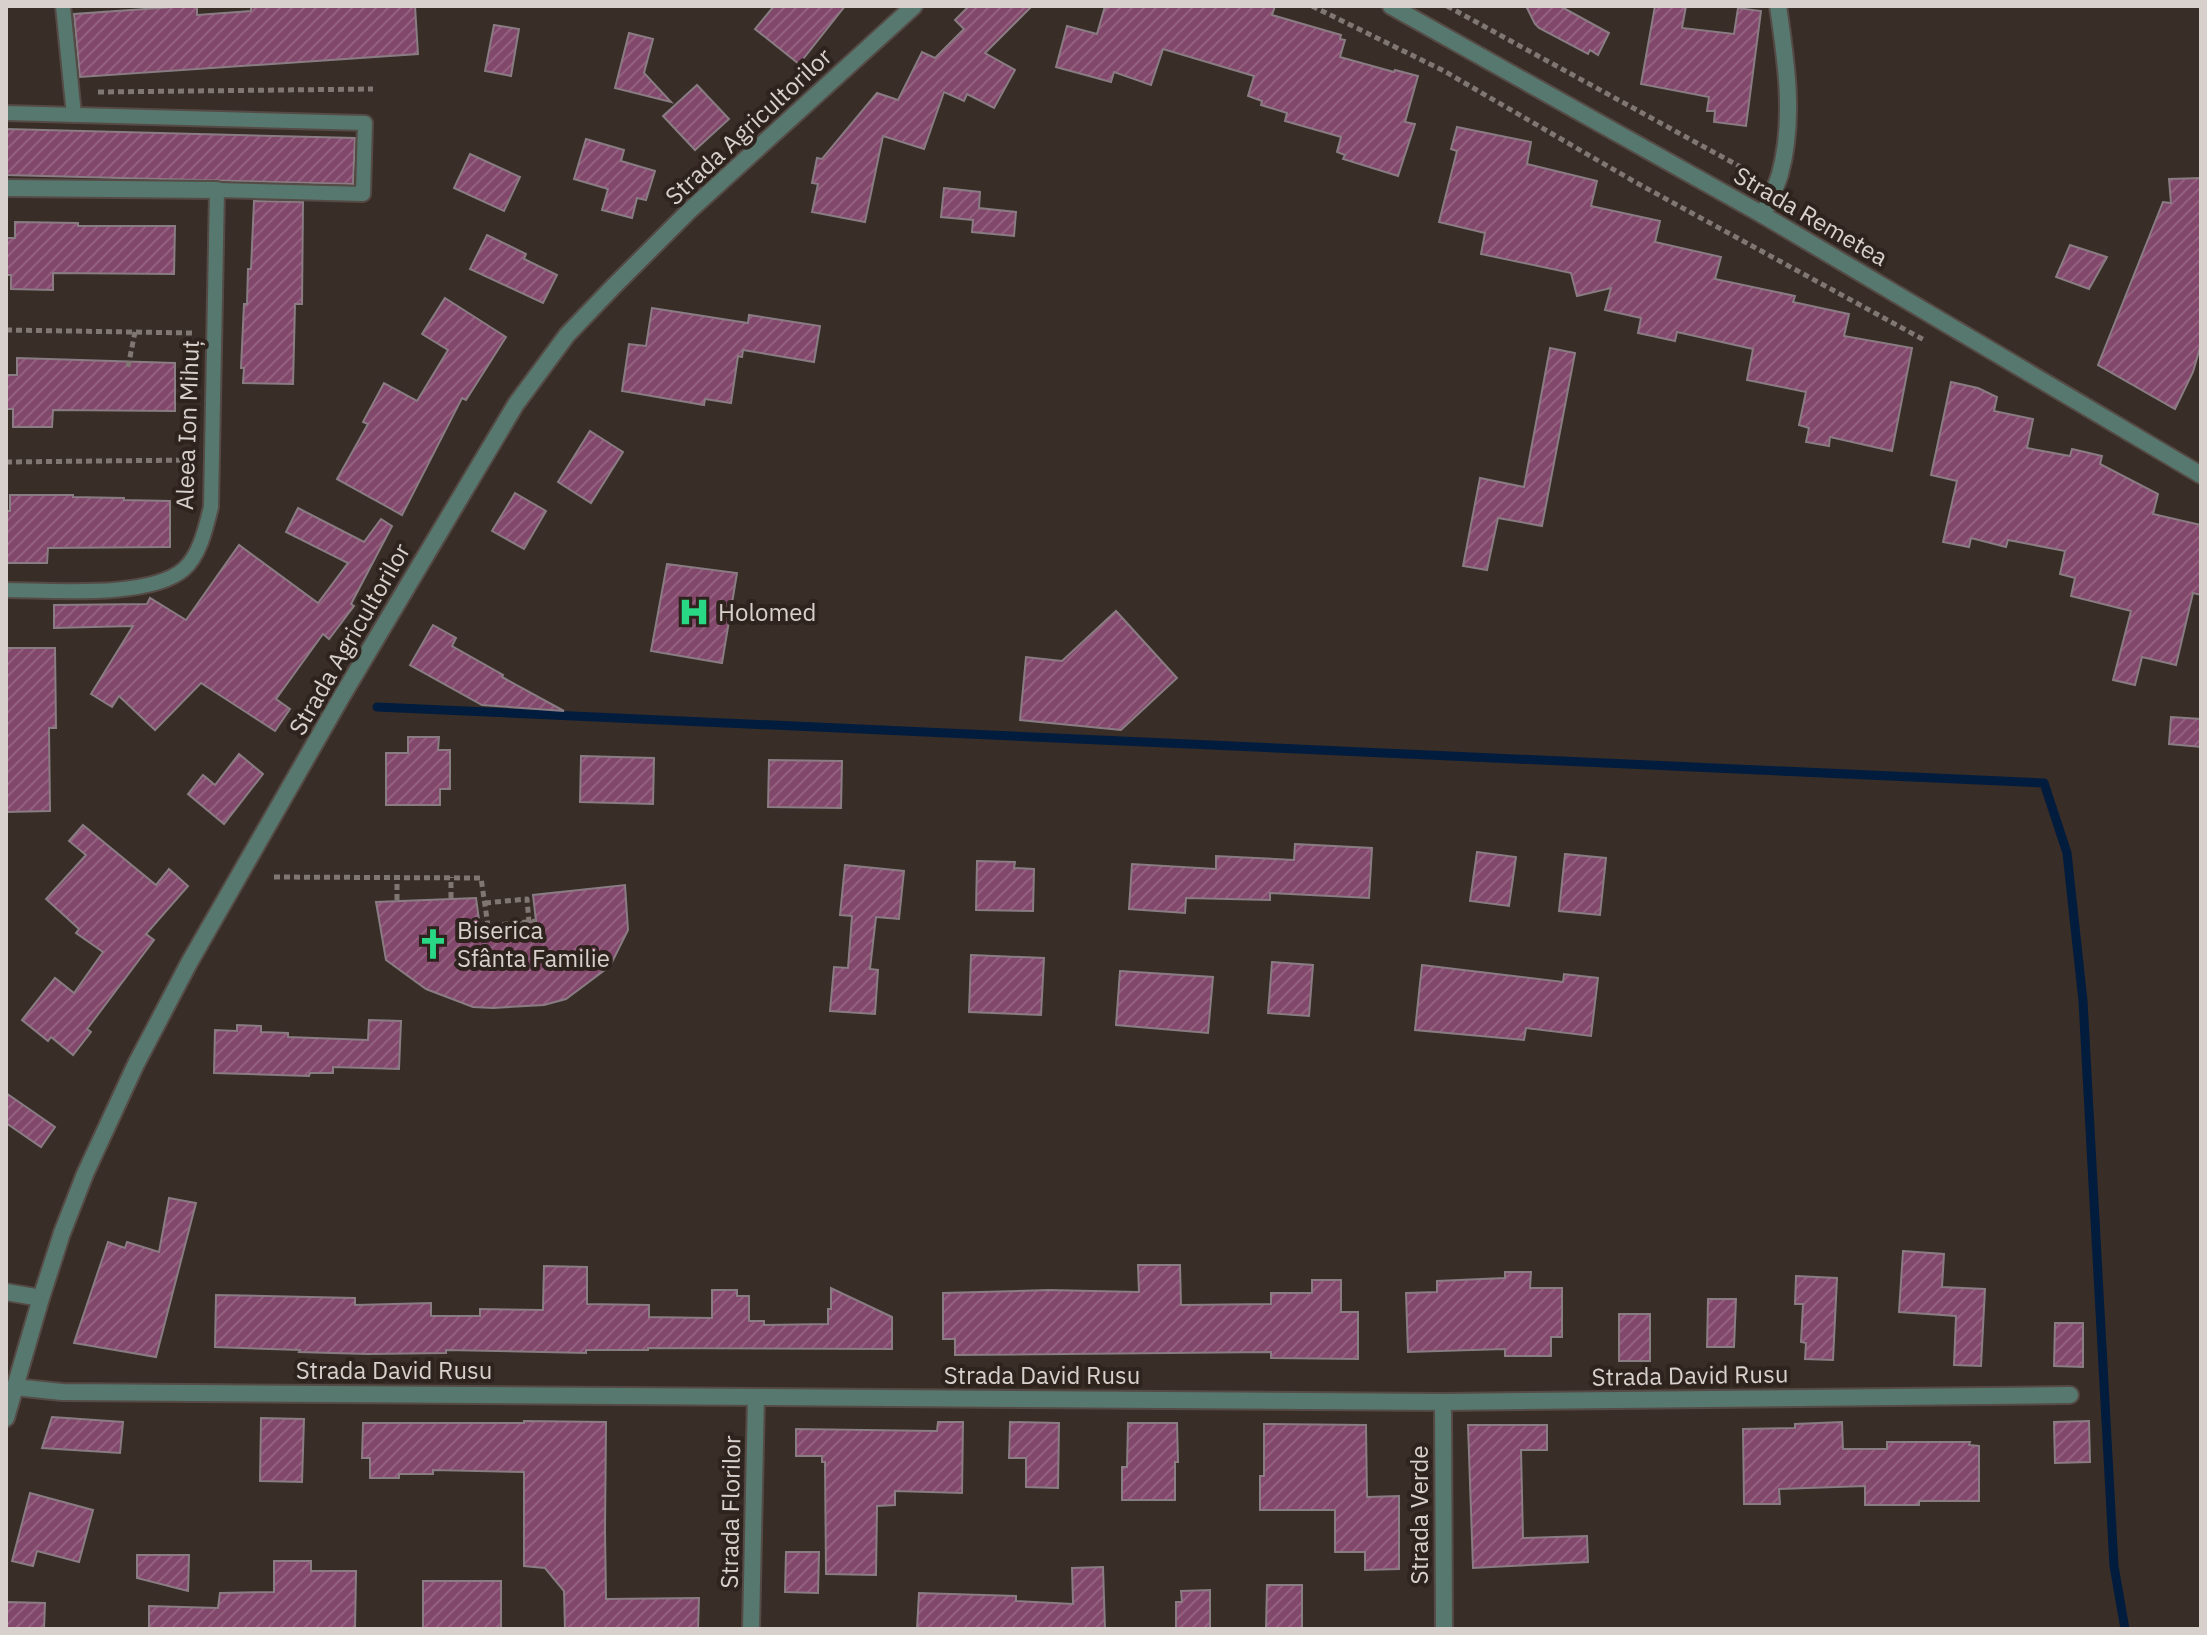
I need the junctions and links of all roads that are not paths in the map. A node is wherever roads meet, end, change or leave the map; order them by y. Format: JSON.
{"nodes":[{"id":1,"x":63,"y":6,"type":"edge"},
{"id":2,"x":914,"y":6,"type":"edge"},
{"id":3,"x":1391,"y":6,"type":"edge"},
{"id":4,"x":1778,"y":6,"type":"edge"},
{"id":5,"x":6,"y":113,"type":"edge"},
{"id":6,"x":74,"y":115,"type":"junction"},
{"id":7,"x":6,"y":188,"type":"edge"},
{"id":8,"x":217,"y":190,"type":"junction"},
{"id":9,"x":1763,"y":215,"type":"junction"},
{"id":10,"x":2201,"y":475,"type":"edge"},
{"id":11,"x":6,"y":590,"type":"edge"},
{"id":12,"x":6,"y":1292,"type":"edge"},
{"id":13,"x":41,"y":1298,"type":"junction"},
{"id":14,"x":14,"y":1387,"type":"junction"},
{"id":15,"x":2070,"y":1395,"type":"dead end"},
{"id":16,"x":756,"y":1397,"type":"junction"},
{"id":17,"x":1443,"y":1402,"type":"junction"},
{"id":18,"x":6,"y":1418,"type":"edge"},
{"id":19,"x":751,"y":1629,"type":"edge"},
{"id":20,"x":1444,"y":1629,"type":"edge"}],
"edges":[{"from":1,"to":6,"type":"lane"},
{"from":2,"to":13,"type":"street","name":"Strada Agricultorilor"},
{"from":3,"to":9,"type":"street","name":"Strada Remetea"},
{"from":4,"to":9,"type":"street"},
{"from":5,"to":6,"type":"lane"},
{"from":6,"to":8,"type":"lane"},
{"from":7,"to":8,"type":"street"},
{"from":8,"to":11,"type":"lane","name":"Aleea Ion Mihuț"},
{"from":9,"to":10,"type":"street","name":"Strada Remetea"},
{"from":12,"to":13,"type":"street"},
{"from":13,"to":14,"type":"street","name":"Strada Agricultorilor"},
{"from":14,"to":16,"type":"street","name":"Strada David Rusu"},
{"from":14,"to":18,"type":"street","name":"Strada Agricultorilor"},
{"from":15,"to":17,"type":"street","name":"Strada David Rusu"},
{"from":16,"to":17,"type":"street","name":"Strada David Rusu"},
{"from":16,"to":19,"type":"street","name":"Strada Florilor"},
{"from":17,"to":20,"type":"street","name":"Strada Verde"}]}
